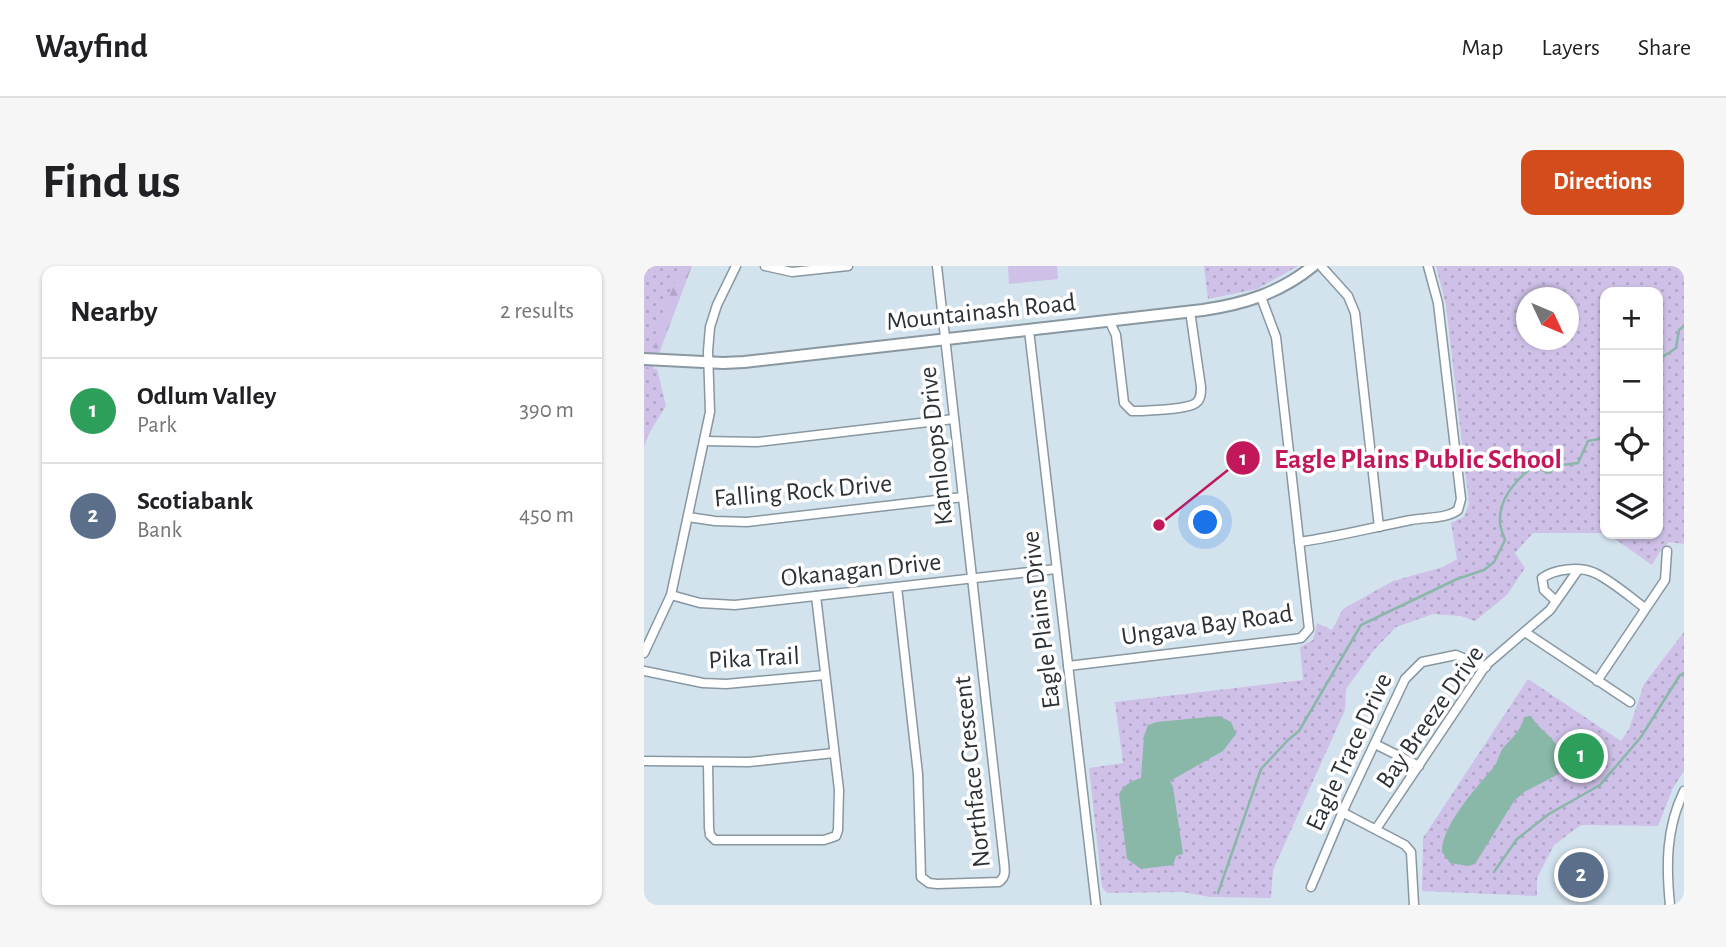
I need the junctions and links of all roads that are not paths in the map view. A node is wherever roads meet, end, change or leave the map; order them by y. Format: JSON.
{"nodes":[{"id":1,"x":736,"y":266,"type":"edge"},
{"id":2,"x":765,"y":266,"type":"edge"},
{"id":3,"x":848,"y":266,"type":"edge"},
{"id":4,"x":937,"y":266,"type":"edge"},
{"id":5,"x":1313,"y":266,"type":"edge"},
{"id":6,"x":1321,"y":266,"type":"edge"},
{"id":7,"x":1428,"y":266,"type":"edge"},
{"id":8,"x":1261,"y":298,"type":"junction"},
{"id":9,"x":1190,"y":312,"type":"junction"},
{"id":10,"x":1109,"y":320,"type":"junction"},
{"id":11,"x":1029,"y":330,"type":"junction"},
{"id":12,"x":945,"y":339,"type":"junction"},
{"id":13,"x":644,"y":359,"type":"edge"},
{"id":14,"x":709,"y":363,"type":"junction"},
{"id":15,"x":954,"y":419,"type":"junction"},
{"id":16,"x":704,"y":441,"type":"junction"},
{"id":17,"x":963,"y":497,"type":"junction"},
{"id":18,"x":688,"y":517,"type":"junction"},
{"id":19,"x":1379,"y":527,"type":"junction"},
{"id":20,"x":1299,"y":542,"type":"junction"},
{"id":21,"x":1667,"y":551,"type":"dead end"},
{"id":22,"x":1056,"y":569,"type":"junction"},
{"id":23,"x":1578,"y":570,"type":"junction"},
{"id":24,"x":972,"y":579,"type":"junction"},
{"id":25,"x":897,"y":587,"type":"junction"},
{"id":26,"x":671,"y":595,"type":"junction"},
{"id":27,"x":816,"y":596,"type":"junction"},
{"id":28,"x":1556,"y":601,"type":"junction"},
{"id":29,"x":1645,"y":608,"type":"junction"},
{"id":30,"x":1525,"y":632,"type":"junction"},
{"id":31,"x":644,"y":653,"type":"edge"},
{"id":32,"x":1068,"y":666,"type":"junction"},
{"id":33,"x":1486,"y":667,"type":"junction"},
{"id":34,"x":644,"y":671,"type":"edge"},
{"id":35,"x":825,"y":675,"type":"junction"},
{"id":36,"x":1597,"y":681,"type":"junction"},
{"id":37,"x":1630,"y":702,"type":"dead end"},
{"id":38,"x":1376,"y":744,"type":"junction"},
{"id":39,"x":834,"y":753,"type":"junction"},
{"id":40,"x":644,"y":761,"type":"edge"},
{"id":41,"x":708,"y":762,"type":"junction"},
{"id":42,"x":1419,"y":766,"type":"junction"},
{"id":43,"x":1684,"y":791,"type":"edge"},
{"id":44,"x":1342,"y":813,"type":"junction"},
{"id":45,"x":1376,"y":829,"type":"junction"},
{"id":46,"x":1311,"y":887,"type":"dead end"},
{"id":47,"x":1096,"y":905,"type":"edge"},
{"id":48,"x":1414,"y":905,"type":"edge"},
{"id":49,"x":1670,"y":905,"type":"edge"}],
"edges":[{"from":1,"to":14,"type":"street"},
{"from":2,"to":3,"type":"street"},
{"from":4,"to":12,"type":"street","name":"Kamloops Drive"},
{"from":5,"to":8,"type":"street","name":"Mountainash Road"},
{"from":6,"to":19,"type":"street"},
{"from":7,"to":19,"type":"street"},
{"from":8,"to":9,"type":"street","name":"Mountainash Road"},
{"from":8,"to":20,"type":"street","name":"Ungava Bay Road"},
{"from":9,"to":10,"type":"street","name":"Mountainash Road"},
{"from":9,"to":10,"type":"street"},
{"from":10,"to":11,"type":"street","name":"Mountainash Road"},
{"from":11,"to":12,"type":"street","name":"Mountainash Road"},
{"from":11,"to":22,"type":"street","name":"Eagle Plains Drive"},
{"from":12,"to":14,"type":"street","name":"Mountainash Road"},
{"from":12,"to":15,"type":"street","name":"Kamloops Drive"},
{"from":13,"to":14,"type":"street","name":"Mountainash Road"},
{"from":14,"to":16,"type":"street"},
{"from":15,"to":16,"type":"street"},
{"from":15,"to":17,"type":"street","name":"Kamloops Drive"},
{"from":16,"to":18,"type":"street"},
{"from":17,"to":18,"type":"street","name":"Falling Rock Drive"},
{"from":17,"to":24,"type":"street","name":"Kamloops Drive"},
{"from":18,"to":26,"type":"street"},
{"from":19,"to":20,"type":"street"},
{"from":20,"to":32,"type":"street","name":"Ungava Bay Road"},
{"from":21,"to":29,"type":"street"},
{"from":22,"to":24,"type":"street","name":"Okanagan Drive"},
{"from":22,"to":32,"type":"street","name":"Eagle Plains Drive"},
{"from":23,"to":28,"type":"street","name":"Bay Breeze Drive"},
{"from":23,"to":28,"type":"street"},
{"from":23,"to":29,"type":"street"},
{"from":24,"to":25,"type":"street","name":"Okanagan Drive"},
{"from":24,"to":25,"type":"street","name":"Northface Crescent"},
{"from":25,"to":27,"type":"street","name":"Okanagan Drive"},
{"from":26,"to":27,"type":"street","name":"Okanagan Drive"},
{"from":26,"to":31,"type":"street"},
{"from":27,"to":35,"type":"street"},
{"from":28,"to":30,"type":"street","name":"Bay Breeze Drive"},
{"from":29,"to":36,"type":"street"},
{"from":30,"to":33,"type":"street","name":"Bay Breeze Drive"},
{"from":30,"to":36,"type":"street"},
{"from":32,"to":47,"type":"street","name":"Eagle Plains Drive"},
{"from":33,"to":38,"type":"street","name":"Eagle Trace Drive"},
{"from":33,"to":42,"type":"street","name":"Bay Breeze Drive"},
{"from":34,"to":35,"type":"street","name":"Pika Trail"},
{"from":35,"to":39,"type":"street"},
{"from":36,"to":37,"type":"street"},
{"from":38,"to":42,"type":"street"},
{"from":38,"to":44,"type":"street","name":"Eagle Trace Drive"},
{"from":39,"to":41,"type":"street"},
{"from":39,"to":41,"type":"street"},
{"from":40,"to":41,"type":"street"},
{"from":42,"to":45,"type":"street","name":"Bay Breeze Drive"},
{"from":43,"to":49,"type":"street"},
{"from":44,"to":45,"type":"street"},
{"from":44,"to":46,"type":"street","name":"Eagle Trace Drive"},
{"from":45,"to":48,"type":"street"}]}
